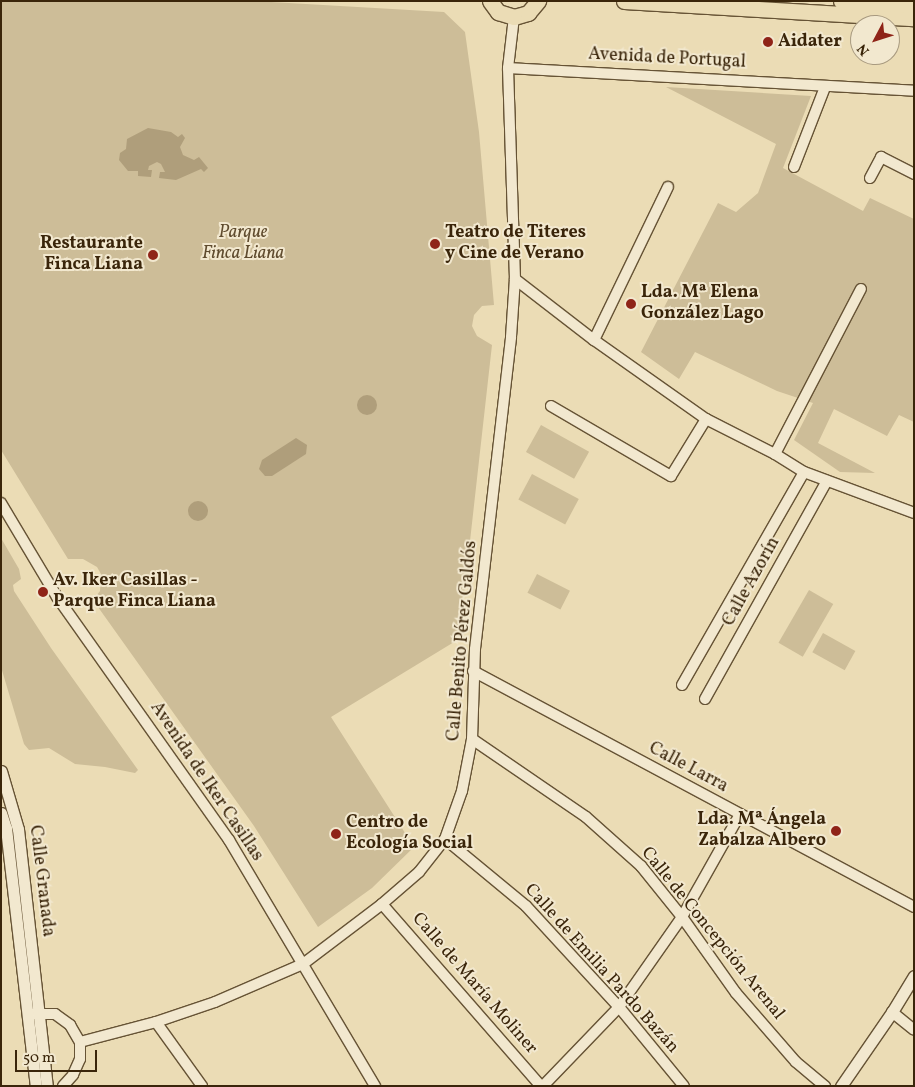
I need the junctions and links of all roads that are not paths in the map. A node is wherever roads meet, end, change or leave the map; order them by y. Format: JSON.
{"nodes":[{"id":1,"x":490,"y":1,"type":"edge"},
{"id":2,"x":538,"y":1,"type":"edge"},
{"id":3,"x":624,"y":1,"type":"edge"},
{"id":4,"x":841,"y":1,"type":"edge"},
{"id":5,"x":914,"y":5,"type":"edge"},
{"id":6,"x":514,"y":17,"type":"junction"},
{"id":7,"x":914,"y":18,"type":"edge"},
{"id":8,"x":508,"y":68,"type":"junction"},
{"id":9,"x":825,"y":87,"type":"junction"},
{"id":10,"x":914,"y":91,"type":"edge"},
{"id":11,"x":794,"y":167,"type":"dead end"},
{"id":12,"x":914,"y":174,"type":"edge"},
{"id":13,"x":870,"y":178,"type":"dead end"},
{"id":14,"x":668,"y":188,"type":"dead end"},
{"id":15,"x":515,"y":279,"type":"junction"},
{"id":16,"x":861,"y":289,"type":"dead end"},
{"id":17,"x":594,"y":340,"type":"junction"},
{"id":18,"x":551,"y":406,"type":"dead end"},
{"id":19,"x":706,"y":419,"type":"junction"},
{"id":20,"x":775,"y":454,"type":"junction"},
{"id":21,"x":804,"y":472,"type":"junction"},
{"id":22,"x":827,"y":481,"type":"junction"},
{"id":23,"x":1,"y":503,"type":"edge"},
{"id":24,"x":914,"y":513,"type":"edge"},
{"id":25,"x":473,"y":671,"type":"junction"},
{"id":26,"x":682,"y":685,"type":"dead end"},
{"id":27,"x":705,"y":699,"type":"dead end"},
{"id":28,"x":472,"y":739,"type":"junction"},
{"id":29,"x":1,"y":772,"type":"edge"},
{"id":30,"x":1,"y":814,"type":"edge"},
{"id":31,"x":740,"y":814,"type":"junction"},
{"id":32,"x":445,"y":839,"type":"junction"},
{"id":33,"x":382,"y":904,"type":"junction"},
{"id":34,"x":914,"y":907,"type":"edge"},
{"id":35,"x":682,"y":917,"type":"junction"},
{"id":36,"x":303,"y":964,"type":"junction"},
{"id":37,"x":914,"y":976,"type":"edge"},
{"id":38,"x":619,"y":1007,"type":"junction"},
{"id":39,"x":892,"y":1012,"type":"junction"},
{"id":40,"x":33,"y":1014,"type":"junction"},
{"id":41,"x":156,"y":1022,"type":"junction"},
{"id":42,"x":914,"y":1030,"type":"edge"},
{"id":43,"x":80,"y":1042,"type":"junction"},
{"id":44,"x":36,"y":1086,"type":"edge"},
{"id":45,"x":46,"y":1086,"type":"edge"},
{"id":46,"x":63,"y":1086,"type":"edge"},
{"id":47,"x":202,"y":1086,"type":"edge"},
{"id":48,"x":375,"y":1086,"type":"edge"},
{"id":49,"x":542,"y":1086,"type":"edge"},
{"id":50,"x":684,"y":1086,"type":"edge"},
{"id":51,"x":825,"y":1086,"type":"edge"},
{"id":52,"x":841,"y":1086,"type":"edge"}],
"edges":[{"from":1,"to":6,"type":"main road"},
{"from":2,"to":6,"type":"main road"},
{"from":3,"to":7,"type":"main road"},
{"from":4,"to":5,"type":"main road"},
{"from":6,"to":8,"type":"street","name":"Calle Benito Pérez Galdós"},
{"from":8,"to":9,"type":"street","name":"Avenida de Portugal"},
{"from":8,"to":15,"type":"street","name":"Calle Benito Pérez Galdós"},
{"from":9,"to":10,"type":"street","name":"Avenida de Portugal"},
{"from":9,"to":11,"type":"street"},
{"from":12,"to":13,"type":"street"},
{"from":14,"to":17,"type":"street"},
{"from":15,"to":17,"type":"street"},
{"from":15,"to":25,"type":"street","name":"Calle Benito Pérez Galdós"},
{"from":16,"to":20,"type":"street"},
{"from":17,"to":19,"type":"street"},
{"from":18,"to":19,"type":"street"},
{"from":19,"to":20,"type":"street"},
{"from":20,"to":21,"type":"street"},
{"from":21,"to":22,"type":"street"},
{"from":21,"to":26,"type":"street","name":"Calle Azorín"},
{"from":22,"to":24,"type":"street"},
{"from":22,"to":27,"type":"street","name":"Calle Azorín"},
{"from":23,"to":36,"type":"street","name":"Avenida de Iker Casillas"},
{"from":25,"to":28,"type":"street","name":"Calle Benito Pérez Galdós"},
{"from":25,"to":31,"type":"street","name":"Calle Larra"},
{"from":28,"to":32,"type":"street","name":"Calle Benito Pérez Galdós"},
{"from":28,"to":35,"type":"street","name":"Calle de Concepción Arenal"},
{"from":29,"to":40,"type":"street","name":"Calle Granada"},
{"from":30,"to":40,"type":"street","name":"Calle Granada"},
{"from":31,"to":34,"type":"street","name":"Calle Larra"},
{"from":31,"to":35,"type":"street"},
{"from":32,"to":33,"type":"street","name":"Calle Benito Pérez Galdós"},
{"from":32,"to":38,"type":"street","name":"Calle de Emilia Pardo Bazán"},
{"from":33,"to":36,"type":"street","name":"Calle Benito Pérez Galdós"},
{"from":33,"to":49,"type":"street","name":"Calle de María Moliner"},
{"from":35,"to":38,"type":"street"},
{"from":35,"to":51,"type":"street","name":"Calle de Concepción Arenal"},
{"from":36,"to":41,"type":"street","name":"Calle Benito Pérez Galdós"},
{"from":36,"to":48,"type":"street","name":"Avenida de Iker Casillas"},
{"from":37,"to":39,"type":"street"},
{"from":38,"to":49,"type":"street"},
{"from":38,"to":50,"type":"street","name":"Calle de Emilia Pardo Bazán"},
{"from":39,"to":42,"type":"street"},
{"from":39,"to":52,"type":"street"},
{"from":40,"to":43,"type":"street"},
{"from":40,"to":44,"type":"street","name":"Calle Granada"},
{"from":40,"to":45,"type":"street","name":"Calle Granada"},
{"from":41,"to":43,"type":"street","name":"Calle Benito Pérez Galdós"},
{"from":41,"to":47,"type":"street"},
{"from":43,"to":46,"type":"street"}]}
